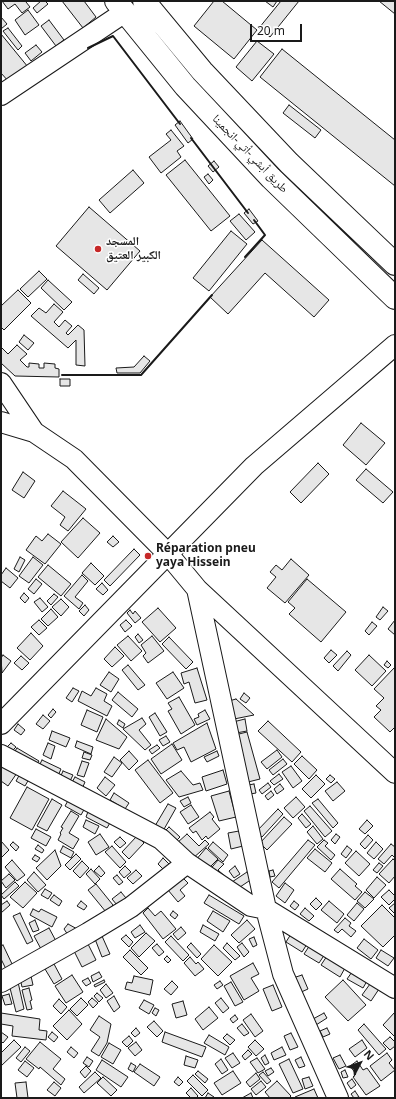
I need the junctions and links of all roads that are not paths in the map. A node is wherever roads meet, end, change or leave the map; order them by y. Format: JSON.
{"nodes":[{"id":1,"x":144,"y":1,"type":"edge"},
{"id":2,"x":120,"y":6,"type":"edge"},
{"id":3,"x":1,"y":95,"type":"edge"},
{"id":4,"x":395,"y":264,"type":"edge"},
{"id":5,"x":395,"y":298,"type":"edge"},
{"id":6,"x":395,"y":345,"type":"edge"},
{"id":7,"x":1,"y":383,"type":"edge"},
{"id":8,"x":1,"y":422,"type":"edge"},
{"id":9,"x":34,"y":432,"type":"junction"},
{"id":10,"x":168,"y":554,"type":"junction"},
{"id":11,"x":197,"y":589,"type":"junction"},
{"id":12,"x":1,"y":724,"type":"edge"},
{"id":13,"x":1,"y":755,"type":"edge"},
{"id":14,"x":395,"y":774,"type":"edge"},
{"id":15,"x":187,"y":863,"type":"junction"},
{"id":16,"x":266,"y":909,"type":"junction"},
{"id":17,"x":1,"y":982,"type":"edge"},
{"id":18,"x":395,"y":988,"type":"edge"},
{"id":19,"x":338,"y":1098,"type":"edge"}],
"edges":[{"from":1,"to":4,"type":"highway"},
{"from":2,"to":3,"type":"street"},
{"from":2,"to":5,"type":"highway","name":"طريق أبشي-أتي-انجمينا"},
{"from":6,"to":10,"type":"street"},
{"from":7,"to":9,"type":"street"},
{"from":8,"to":9,"type":"street"},
{"from":9,"to":10,"type":"street"},
{"from":10,"to":11,"type":"street"},
{"from":10,"to":12,"type":"street"},
{"from":11,"to":14,"type":"street"},
{"from":11,"to":16,"type":"street"},
{"from":13,"to":15,"type":"street"},
{"from":15,"to":16,"type":"street"},
{"from":15,"to":17,"type":"street"},
{"from":16,"to":18,"type":"street"},
{"from":16,"to":19,"type":"street"}]}
